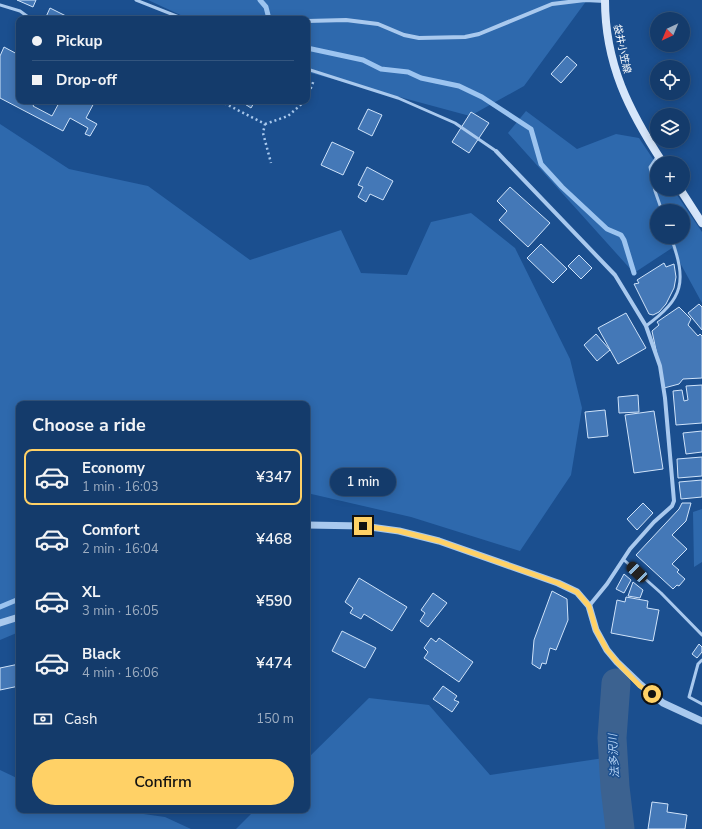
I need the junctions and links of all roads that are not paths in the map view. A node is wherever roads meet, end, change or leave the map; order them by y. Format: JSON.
{"nodes":[{"id":1,"x":136,"y":0,"type":"edge"},
{"id":2,"x":605,"y":0,"type":"edge"},
{"id":3,"x":0,"y":5,"type":"edge"},
{"id":4,"x":27,"y":16,"type":"edge"},
{"id":5,"x":176,"y":16,"type":"edge"},
{"id":6,"x":310,"y":21,"type":"edge"},
{"id":7,"x":310,"y":70,"type":"edge"},
{"id":8,"x":496,"y":151,"type":"joint"},
{"id":9,"x":659,"y":156,"type":"edge"},
{"id":10,"x":685,"y":196,"type":"edge"},
{"id":11,"x":702,"y":223,"type":"edge"},
{"id":12,"x":674,"y":244,"type":"edge"},
{"id":13,"x":646,"y":326,"type":"junction"},
{"id":14,"x":310,"y":525,"type":"edge"},
{"id":15,"x":624,"y":560,"type":"junction"},
{"id":16,"x":589,"y":606,"type":"junction"},
{"id":17,"x":16,"y":618,"type":"edge"},
{"id":18,"x":0,"y":623,"type":"edge"},
{"id":19,"x":702,"y":635,"type":"edge"},
{"id":20,"x":702,"y":660,"type":"edge"},
{"id":21,"x":702,"y":704,"type":"edge"},
{"id":22,"x":702,"y":721,"type":"edge"}],
"edges":[{"from":1,"to":5,"type":"lane"},
{"from":2,"to":6,"type":"street"},
{"from":2,"to":9,"type":"main road","name":"袋井小笠線"},
{"from":3,"to":4,"type":"lane"},
{"from":7,"to":8,"type":"lane"},
{"from":8,"to":13,"type":"street"},
{"from":10,"to":11,"type":"main road"},
{"from":12,"to":13,"type":"lane"},
{"from":13,"to":15,"type":"street"},
{"from":14,"to":16,"type":"street"},
{"from":15,"to":16,"type":"street"},
{"from":15,"to":19,"type":"lane"},
{"from":16,"to":22,"type":"street"},
{"from":17,"to":18,"type":"street"},
{"from":20,"to":21,"type":"lane"}]}
